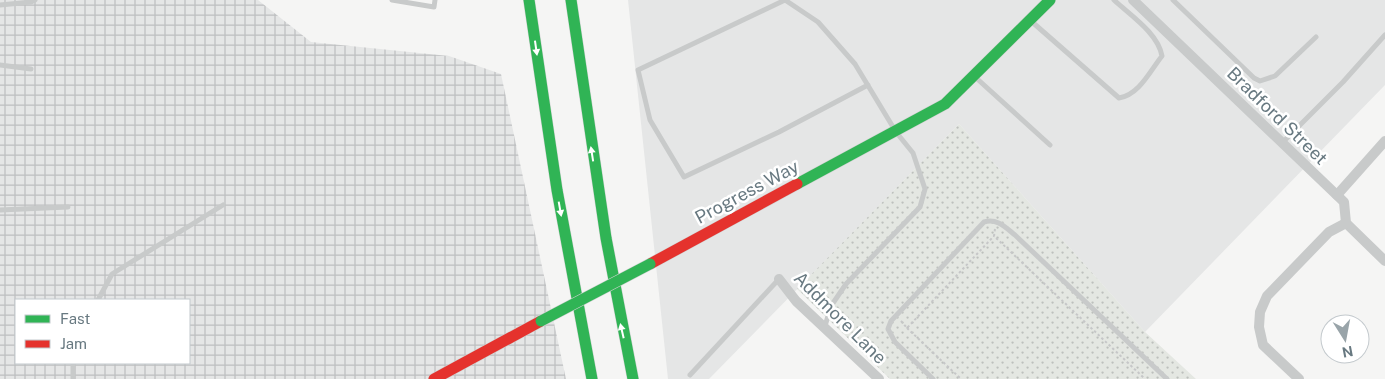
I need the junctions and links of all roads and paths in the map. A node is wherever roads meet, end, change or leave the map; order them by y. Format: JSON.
{"nodes":[{"id":1,"x":35,"y":0,"type":"edge"},
{"id":2,"x":392,"y":0,"type":"edge"},
{"id":3,"x":436,"y":0,"type":"edge"},
{"id":4,"x":529,"y":0,"type":"edge"},
{"id":5,"x":571,"y":0,"type":"edge"},
{"id":6,"x":580,"y":0,"type":"edge"},
{"id":7,"x":770,"y":0,"type":"edge"},
{"id":8,"x":1050,"y":0,"type":"edge"},
{"id":9,"x":1114,"y":0,"type":"edge"},
{"id":10,"x":1134,"y":0,"type":"edge"},
{"id":11,"x":1172,"y":0,"type":"edge"},
{"id":12,"x":776,"y":4,"type":"junction"},
{"id":13,"x":0,"y":5,"type":"edge"},
{"id":14,"x":1030,"y":20,"type":"junction"},
{"id":15,"x":1385,"y":35,"type":"edge"},
{"id":16,"x":1316,"y":37,"type":"dead end"},
{"id":17,"x":0,"y":65,"type":"edge"},
{"id":18,"x":31,"y":69,"type":"dead end"},
{"id":19,"x":973,"y":76,"type":"junction"},
{"id":20,"x":868,"y":85,"type":"junction"},
{"id":21,"x":584,"y":94,"type":"junction"},
{"id":22,"x":896,"y":132,"type":"junction"},
{"id":23,"x":1385,"y":141,"type":"edge"},
{"id":24,"x":1282,"y":142,"type":"junction"},
{"id":25,"x":1050,"y":145,"type":"dead end"},
{"id":26,"x":1337,"y":195,"type":"junction"},
{"id":27,"x":223,"y":204,"type":"dead end"},
{"id":28,"x":68,"y":207,"type":"dead end"},
{"id":29,"x":0,"y":210,"type":"edge"},
{"id":30,"x":996,"y":221,"type":"junction"},
{"id":31,"x":1346,"y":223,"type":"junction"},
{"id":32,"x":994,"y":236,"type":"junction"},
{"id":33,"x":1385,"y":262,"type":"edge"},
{"id":34,"x":779,"y":279,"type":"joint"},
{"id":35,"x":99,"y":299,"type":"edge"},
{"id":36,"x":895,"y":316,"type":"junction"},
{"id":37,"x":825,"y":326,"type":"junction"},
{"id":38,"x":907,"y":328,"type":"junction"},
{"id":39,"x":73,"y":364,"type":"edge"},
{"id":40,"x":690,"y":375,"type":"dead end"},
{"id":41,"x":73,"y":379,"type":"edge"},
{"id":42,"x":434,"y":379,"type":"edge"},
{"id":43,"x":592,"y":379,"type":"edge"},
{"id":44,"x":633,"y":379,"type":"edge"},
{"id":45,"x":878,"y":379,"type":"edge"},
{"id":46,"x":933,"y":379,"type":"edge"},
{"id":47,"x":961,"y":379,"type":"edge"},
{"id":48,"x":1145,"y":379,"type":"edge"},
{"id":49,"x":1167,"y":379,"type":"edge"},
{"id":50,"x":1299,"y":379,"type":"edge"}],
"edges":[{"from":1,"to":13,"type":"lane"},
{"from":2,"to":3,"type":"lane"},
{"from":4,"to":43,"type":"main road","one_way":true},
{"from":5,"to":21,"type":"main road"},
{"from":6,"to":21,"type":"main road"},
{"from":7,"to":12,"type":"lane"},
{"from":8,"to":14,"type":"main road","name":"Progress Way"},
{"from":9,"to":14,"type":"lane"},
{"from":10,"to":24,"type":"street","name":"Bradford Street"},
{"from":11,"to":16,"type":"lane"},
{"from":12,"to":20,"type":"lane"},
{"from":12,"to":20,"type":"lane"},
{"from":14,"to":19,"type":"main road","name":"Progress Way"},
{"from":15,"to":24,"type":"lane"},
{"from":17,"to":18,"type":"lane"},
{"from":19,"to":22,"type":"main road","name":"Progress Way"},
{"from":19,"to":25,"type":"lane"},
{"from":20,"to":22,"type":"lane"},
{"from":44,"to":21,"type":"main road","one_way":true},
{"from":22,"to":37,"type":"lane"},
{"from":22,"to":42,"type":"main road","name":"Progress Way","bridge":true},
{"from":23,"to":26,"type":"street"},
{"from":24,"to":26,"type":"street","name":"Bradford Street"},
{"from":26,"to":31,"type":"street","name":"Bradford Street"},
{"from":27,"to":35,"type":"lane"},
{"from":28,"to":29,"type":"lane"},
{"from":30,"to":32,"type":"path"},
{"from":30,"to":36,"type":"lane"},
{"from":30,"to":49,"type":"lane"},
{"from":31,"to":33,"type":"street"},
{"from":31,"to":50,"type":"street"},
{"from":32,"to":38,"type":"path"},
{"from":32,"to":48,"type":"path"},
{"from":34,"to":37,"type":"street","name":"Addmore Lane"},
{"from":34,"to":40,"type":"lane"},
{"from":36,"to":38,"type":"path"},
{"from":36,"to":46,"type":"lane"},
{"from":37,"to":45,"type":"street","name":"Addmore Lane"},
{"from":38,"to":47,"type":"path"},
{"from":39,"to":41,"type":"lane"}]}
